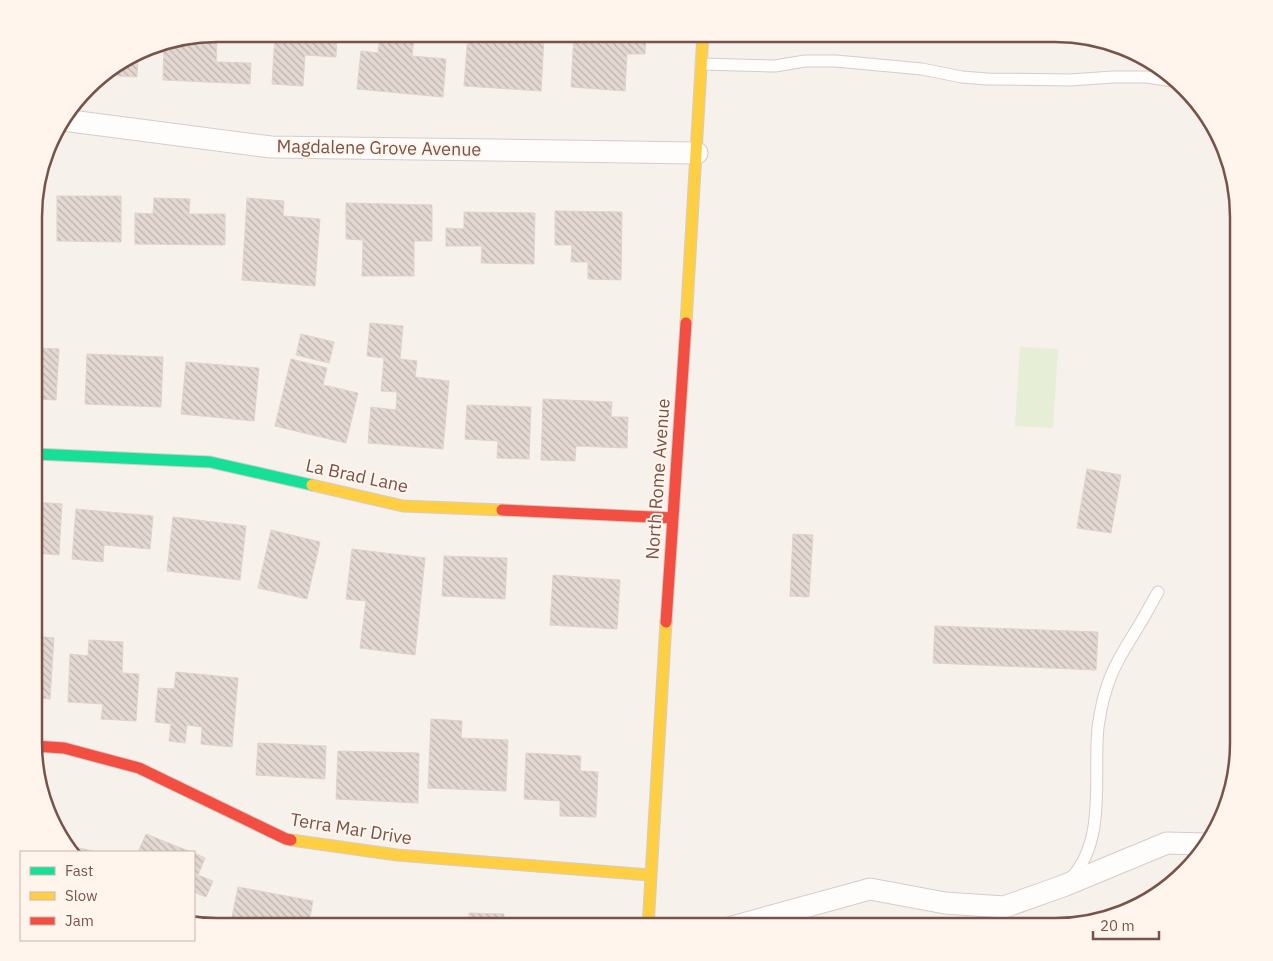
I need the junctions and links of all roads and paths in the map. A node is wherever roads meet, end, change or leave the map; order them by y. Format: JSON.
{"nodes":[{"id":1,"x":702,"y":43,"type":"edge"},
{"id":2,"x":701,"y":64,"type":"junction"},
{"id":3,"x":1163,"y":80,"type":"edge"},
{"id":4,"x":71,"y":121,"type":"edge"},
{"id":5,"x":697,"y":153,"type":"junction"},
{"id":6,"x":42,"y":454,"type":"edge"},
{"id":7,"x":673,"y":518,"type":"junction"},
{"id":8,"x":1158,"y":592,"type":"dead end"},
{"id":9,"x":43,"y":747,"type":"edge"},
{"id":10,"x":1199,"y":844,"type":"edge"},
{"id":11,"x":650,"y":875,"type":"junction"},
{"id":12,"x":1063,"y":886,"type":"junction"},
{"id":13,"x":648,"y":918,"type":"edge"},
{"id":14,"x":765,"y":918,"type":"edge"}],
"edges":[{"from":1,"to":2,"type":"street","name":"North Rome Avenue"},
{"from":2,"to":3,"type":"lane"},
{"from":2,"to":5,"type":"street","name":"North Rome Avenue"},
{"from":4,"to":5,"type":"street","name":"Magdalene Grove Avenue"},
{"from":5,"to":7,"type":"street","name":"North Rome Avenue"},
{"from":6,"to":7,"type":"street","name":"La Brad Lane"},
{"from":7,"to":11,"type":"street","name":"North Rome Avenue"},
{"from":8,"to":12,"type":"lane"},
{"from":9,"to":11,"type":"street","name":"Terra Mar Drive"},
{"from":10,"to":12,"type":"street"},
{"from":11,"to":13,"type":"street","name":"North Rome Avenue"},
{"from":12,"to":14,"type":"street"}]}
